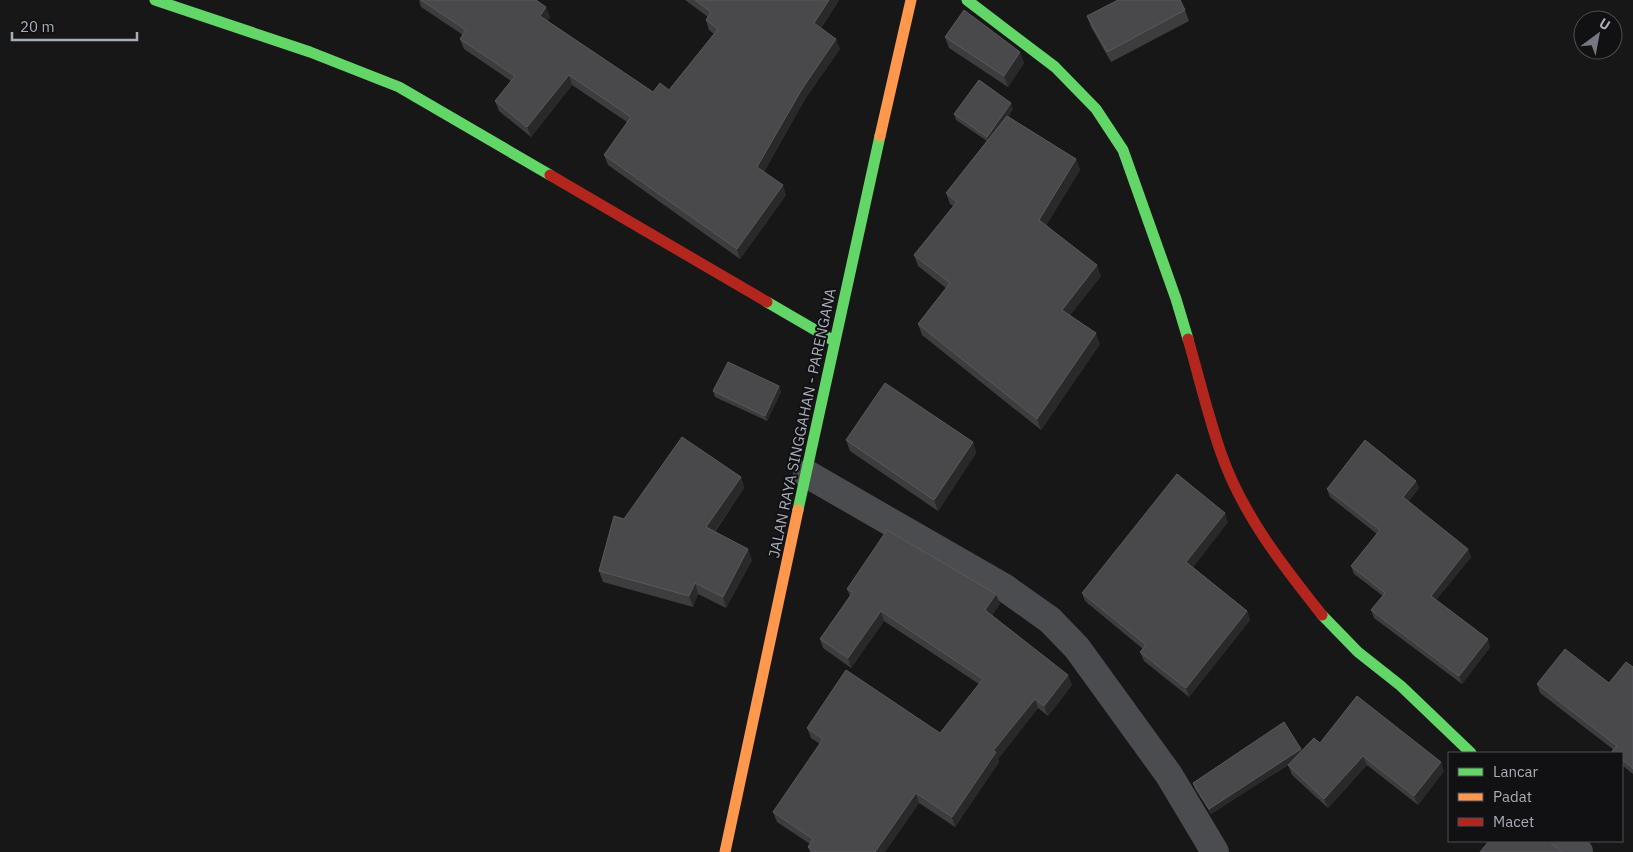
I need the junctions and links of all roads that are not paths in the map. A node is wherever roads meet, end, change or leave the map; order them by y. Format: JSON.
{"nodes":[{"id":1,"x":155,"y":0,"type":"edge"},
{"id":2,"x":911,"y":0,"type":"edge"},
{"id":3,"x":967,"y":0,"type":"edge"},
{"id":4,"x":834,"y":341,"type":"junction"},
{"id":5,"x":807,"y":474,"type":"junction"},
{"id":6,"x":1470,"y":752,"type":"edge"},
{"id":7,"x":1567,"y":842,"type":"edge"},
{"id":8,"x":725,"y":852,"type":"edge"},
{"id":9,"x":1215,"y":852,"type":"edge"},
{"id":10,"x":1578,"y":852,"type":"edge"}],
"edges":[{"from":1,"to":4,"type":"street"},
{"from":2,"to":4,"type":"street","name":"JALAN RAYA SINGGAHAN - PARENGANA"},
{"from":3,"to":6,"type":"street"},
{"from":4,"to":5,"type":"street","name":"JALAN RAYA SINGGAHAN - PARENGANA"},
{"from":5,"to":8,"type":"street","name":"JALAN RAYA SINGGAHAN - PARENGANA"},
{"from":5,"to":9,"type":"street"},
{"from":7,"to":10,"type":"street"}]}
